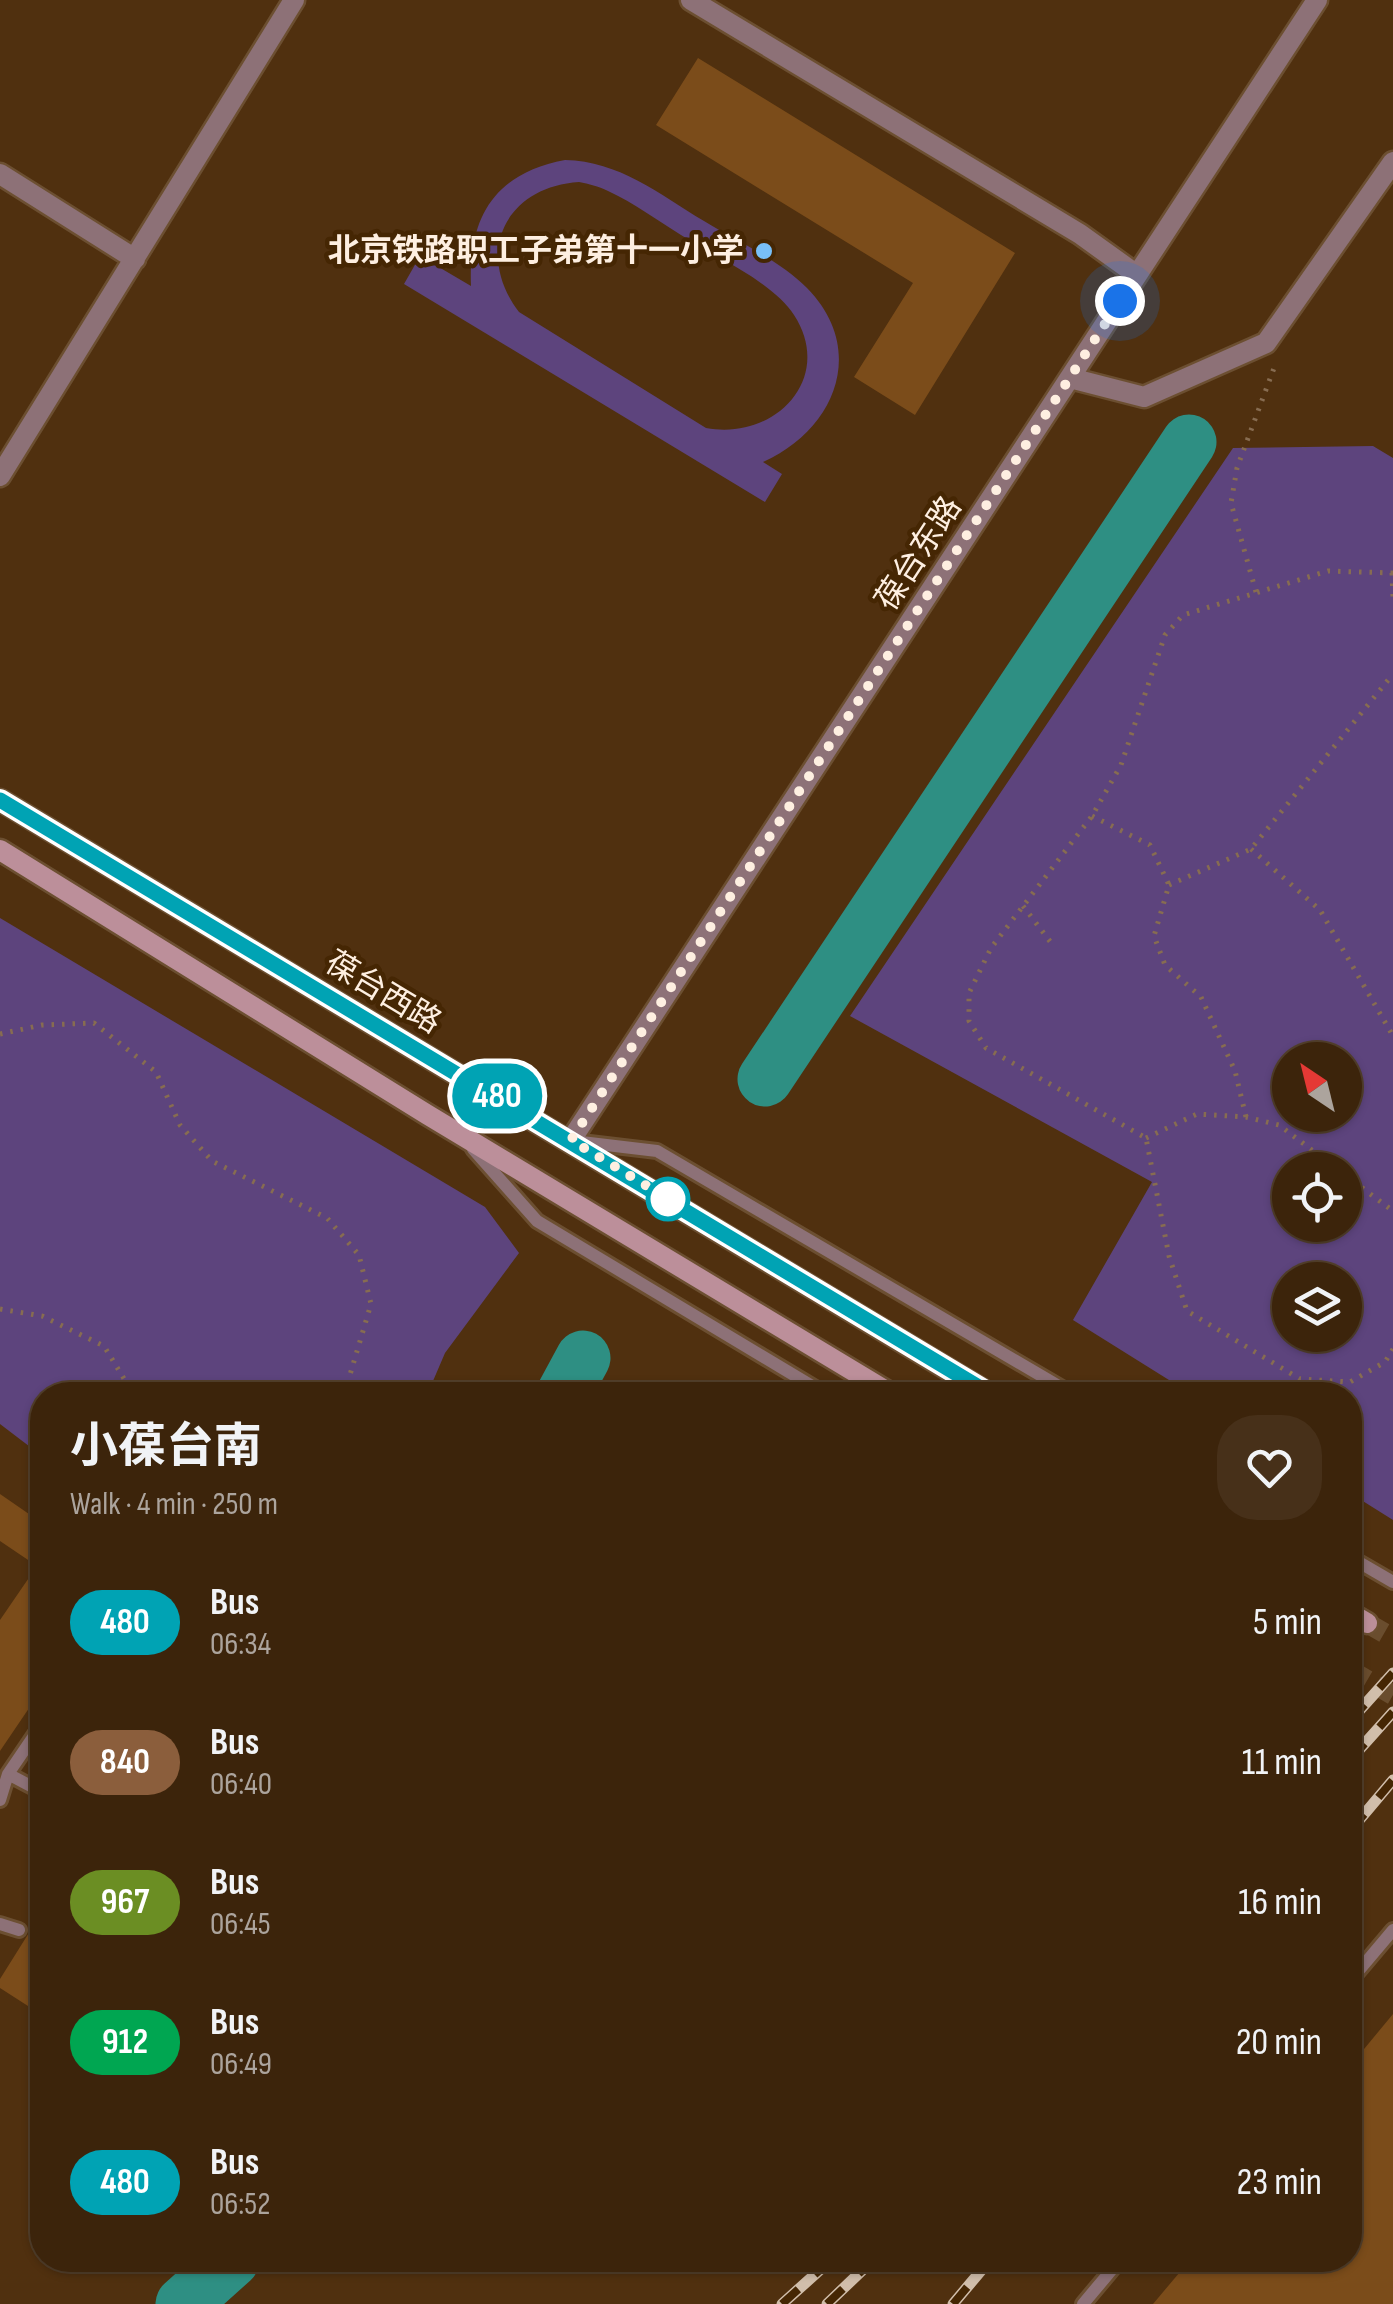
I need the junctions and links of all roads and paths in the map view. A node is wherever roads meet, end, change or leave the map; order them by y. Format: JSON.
{"nodes":[{"id":1,"x":294,"y":0,"type":"edge"},
{"id":2,"x":691,"y":0,"type":"edge"},
{"id":3,"x":1317,"y":0,"type":"edge"},
{"id":4,"x":1393,"y":162,"type":"edge"},
{"id":5,"x":0,"y":174,"type":"edge"},
{"id":6,"x":134,"y":259,"type":"junction"},
{"id":7,"x":1137,"y":275,"type":"junction"},
{"id":8,"x":1276,"y":362,"type":"dead end"},
{"id":9,"x":1070,"y":378,"type":"junction"},
{"id":10,"x":0,"y":476,"type":"edge"},
{"id":11,"x":1393,"y":573,"type":"edge"},
{"id":12,"x":1256,"y":592,"type":"junction"},
{"id":13,"x":1393,"y":598,"type":"edge"},
{"id":14,"x":1393,"y":674,"type":"edge"},
{"id":15,"x":0,"y":800,"type":"edge"},
{"id":16,"x":1092,"y":816,"type":"junction"},
{"id":17,"x":1251,"y":849,"type":"junction"},
{"id":18,"x":0,"y":850,"type":"edge"},
{"id":19,"x":1169,"y":885,"type":"junction"},
{"id":20,"x":1023,"y":906,"type":"junction"},
{"id":21,"x":1052,"y":944,"type":"dead end"},
{"id":22,"x":0,"y":1034,"type":"edge"},
{"id":23,"x":1393,"y":1036,"type":"edge"},
{"id":24,"x":1246,"y":1117,"type":"junction"},
{"id":25,"x":462,"y":1136,"type":"junction"},
{"id":26,"x":1146,"y":1138,"type":"junction"},
{"id":27,"x":571,"y":1140,"type":"junction"},
{"id":28,"x":1314,"y":1152,"type":"edge"},
{"id":29,"x":1362,"y":1188,"type":"edge"},
{"id":30,"x":1393,"y":1211,"type":"edge"},
{"id":31,"x":0,"y":1309,"type":"edge"},
{"id":32,"x":1393,"y":1349,"type":"edge"},
{"id":33,"x":126,"y":1382,"type":"edge"},
{"id":34,"x":348,"y":1382,"type":"edge"},
{"id":35,"x":805,"y":1382,"type":"edge"},
{"id":36,"x":871,"y":1382,"type":"edge"},
{"id":37,"x":971,"y":1382,"type":"edge"},
{"id":38,"x":1052,"y":1382,"type":"edge"},
{"id":39,"x":1362,"y":1564,"type":"edge"},
{"id":40,"x":1393,"y":1582,"type":"edge"},
{"id":41,"x":30,"y":1742,"type":"edge"},
{"id":42,"x":8,"y":1774,"type":"junction"},
{"id":43,"x":30,"y":1786,"type":"edge"},
{"id":44,"x":0,"y":1800,"type":"edge"},
{"id":45,"x":0,"y":1924,"type":"edge"},
{"id":46,"x":19,"y":1930,"type":"dead end"},
{"id":47,"x":1393,"y":1930,"type":"edge"},
{"id":48,"x":1362,"y":1967,"type":"edge"},
{"id":49,"x":1110,"y":2272,"type":"edge"},
{"id":50,"x":1083,"y":2304,"type":"edge"}],
"edges":[{"from":1,"to":6,"type":"street"},
{"from":2,"to":7,"type":"street"},
{"from":3,"to":7,"type":"street","name":"葆台东路"},
{"from":4,"to":9,"type":"street"},
{"from":5,"to":6,"type":"street"},
{"from":6,"to":10,"type":"street"},
{"from":7,"to":9,"type":"street","name":"葆台东路"},
{"from":8,"to":12,"type":"path"},
{"from":9,"to":27,"type":"street","name":"葆台东路"},
{"from":11,"to":12,"type":"path"},
{"from":11,"to":13,"type":"path"},
{"from":12,"to":16,"type":"path"},
{"from":14,"to":17,"type":"path"},
{"from":15,"to":27,"type":"street","name":"葆台西路"},
{"from":16,"to":19,"type":"path"},
{"from":16,"to":20,"type":"path"},
{"from":17,"to":19,"type":"path"},
{"from":17,"to":23,"type":"path"},
{"from":18,"to":25,"type":"street"},
{"from":19,"to":24,"type":"path"},
{"from":20,"to":21,"type":"path"},
{"from":20,"to":26,"type":"path"},
{"from":22,"to":34,"type":"path"},
{"from":24,"to":26,"type":"path"},
{"from":24,"to":28,"type":"path"},
{"from":25,"to":35,"type":"lane"},
{"from":25,"to":36,"type":"street"},
{"from":26,"to":32,"type":"path"},
{"from":27,"to":37,"type":"street","name":"葆台西路"},
{"from":27,"to":38,"type":"lane"},
{"from":29,"to":30,"type":"path"},
{"from":31,"to":33,"type":"path"},
{"from":39,"to":40,"type":"lane"},
{"from":41,"to":42,"type":"lane"},
{"from":42,"to":43,"type":"lane"},
{"from":42,"to":44,"type":"lane"},
{"from":45,"to":46,"type":"lane"},
{"from":47,"to":48,"type":"lane"},
{"from":49,"to":50,"type":"lane"}]}
